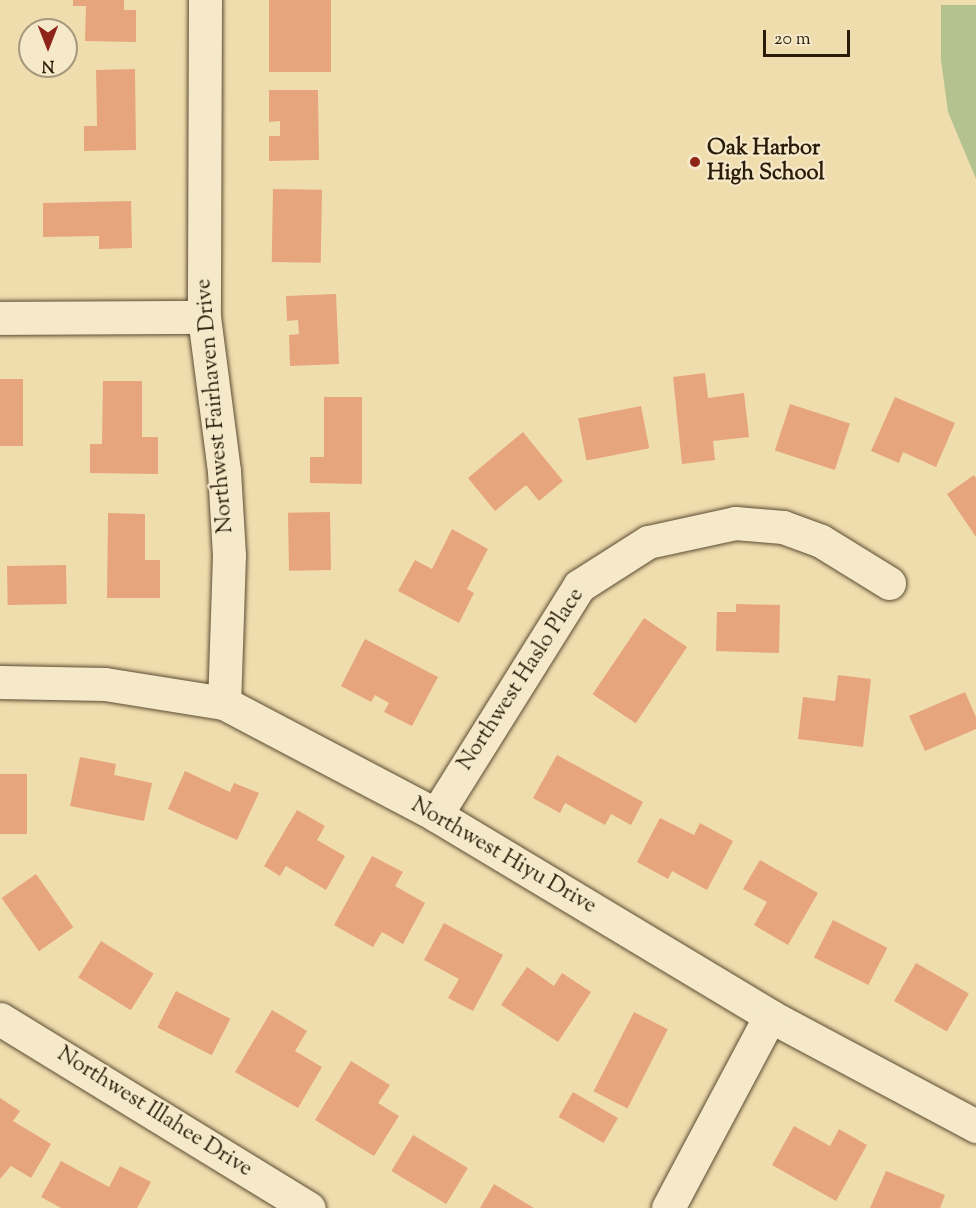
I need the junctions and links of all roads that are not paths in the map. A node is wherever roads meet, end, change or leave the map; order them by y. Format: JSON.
{"nodes":[{"id":1,"x":205,"y":0,"type":"edge"},
{"id":2,"x":204,"y":317,"type":"junction"},
{"id":3,"x":0,"y":318,"type":"edge"},
{"id":4,"x":889,"y":583,"type":"dead end"},
{"id":5,"x":0,"y":682,"type":"edge"},
{"id":6,"x":224,"y":703,"type":"junction"},
{"id":7,"x":436,"y":815,"type":"junction"},
{"id":8,"x":770,"y":1016,"type":"junction"},
{"id":9,"x":0,"y":1019,"type":"edge"},
{"id":10,"x":976,"y":1126,"type":"edge"},
{"id":11,"x":309,"y":1208,"type":"edge"},
{"id":12,"x":668,"y":1208,"type":"edge"}],
"edges":[{"from":1,"to":2,"type":"street","name":"Northwest Fairhaven Drive"},
{"from":2,"to":3,"type":"street"},
{"from":2,"to":6,"type":"street","name":"Northwest Fairhaven Drive"},
{"from":4,"to":7,"type":"street","name":"Northwest Haslo Place"},
{"from":5,"to":6,"type":"street","name":"Northwest Hiyu Drive"},
{"from":6,"to":7,"type":"street","name":"Northwest Hiyu Drive"},
{"from":7,"to":8,"type":"street","name":"Northwest Hiyu Drive"},
{"from":8,"to":10,"type":"street","name":"Northwest Hiyu Drive"},
{"from":8,"to":12,"type":"street"},
{"from":9,"to":11,"type":"street","name":"Northwest Illahee Drive"}]}
